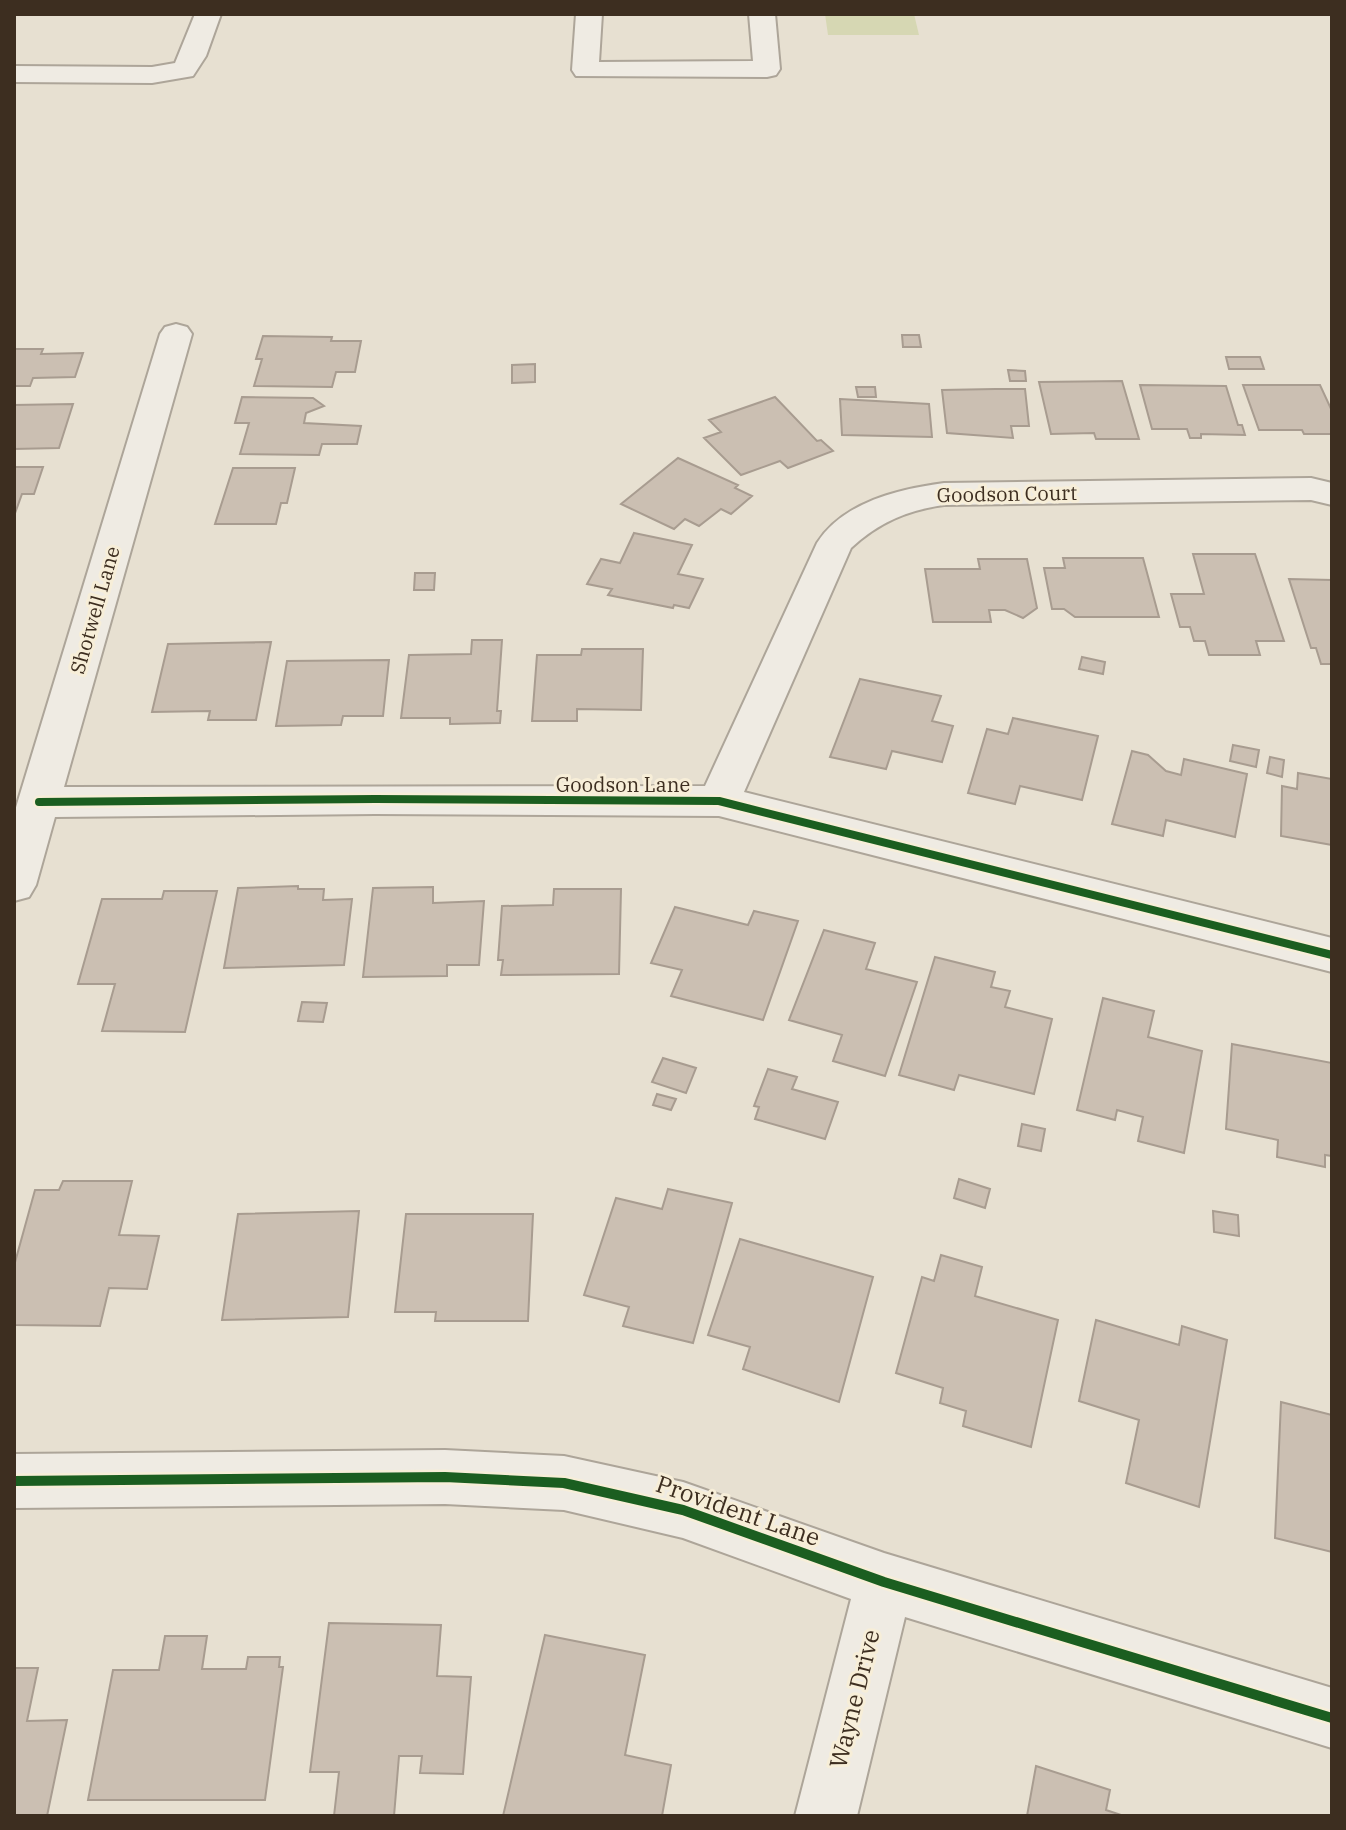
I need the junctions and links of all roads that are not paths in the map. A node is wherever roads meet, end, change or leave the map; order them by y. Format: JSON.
{"nodes":[{"id":1,"x":208,"y":14,"type":"edge"},
{"id":2,"x":589,"y":14,"type":"edge"},
{"id":3,"x":762,"y":14,"type":"edge"},
{"id":4,"x":14,"y":74,"type":"edge"},
{"id":5,"x":176,"y":334,"type":"dead end"},
{"id":6,"x":1332,"y":494,"type":"edge"},
{"id":7,"x":719,"y":801,"type":"junction"},
{"id":8,"x":39,"y":802,"type":"junction"},
{"id":9,"x":14,"y":885,"type":"edge"},
{"id":10,"x":1332,"y":955,"type":"edge"},
{"id":11,"x":14,"y":1481,"type":"edge"},
{"id":12,"x":884,"y":1582,"type":"junction"},
{"id":13,"x":1332,"y":1718,"type":"edge"},
{"id":14,"x":826,"y":1816,"type":"edge"}],
"edges":[{"from":1,"to":4,"type":"street"},
{"from":2,"to":3,"type":"street"},
{"from":5,"to":8,"type":"street","name":"Shotwell Lane"},
{"from":6,"to":7,"type":"street","name":"Goodson Court"},
{"from":7,"to":8,"type":"street","name":"Goodson Lane"},
{"from":7,"to":10,"type":"street","name":"Goodson Lane"},
{"from":8,"to":9,"type":"street","name":"Shotwell Lane"},
{"from":11,"to":12,"type":"street","name":"Provident Lane"},
{"from":12,"to":13,"type":"street","name":"Provident Lane"},
{"from":12,"to":14,"type":"street","name":"Wayne Drive"}]}
